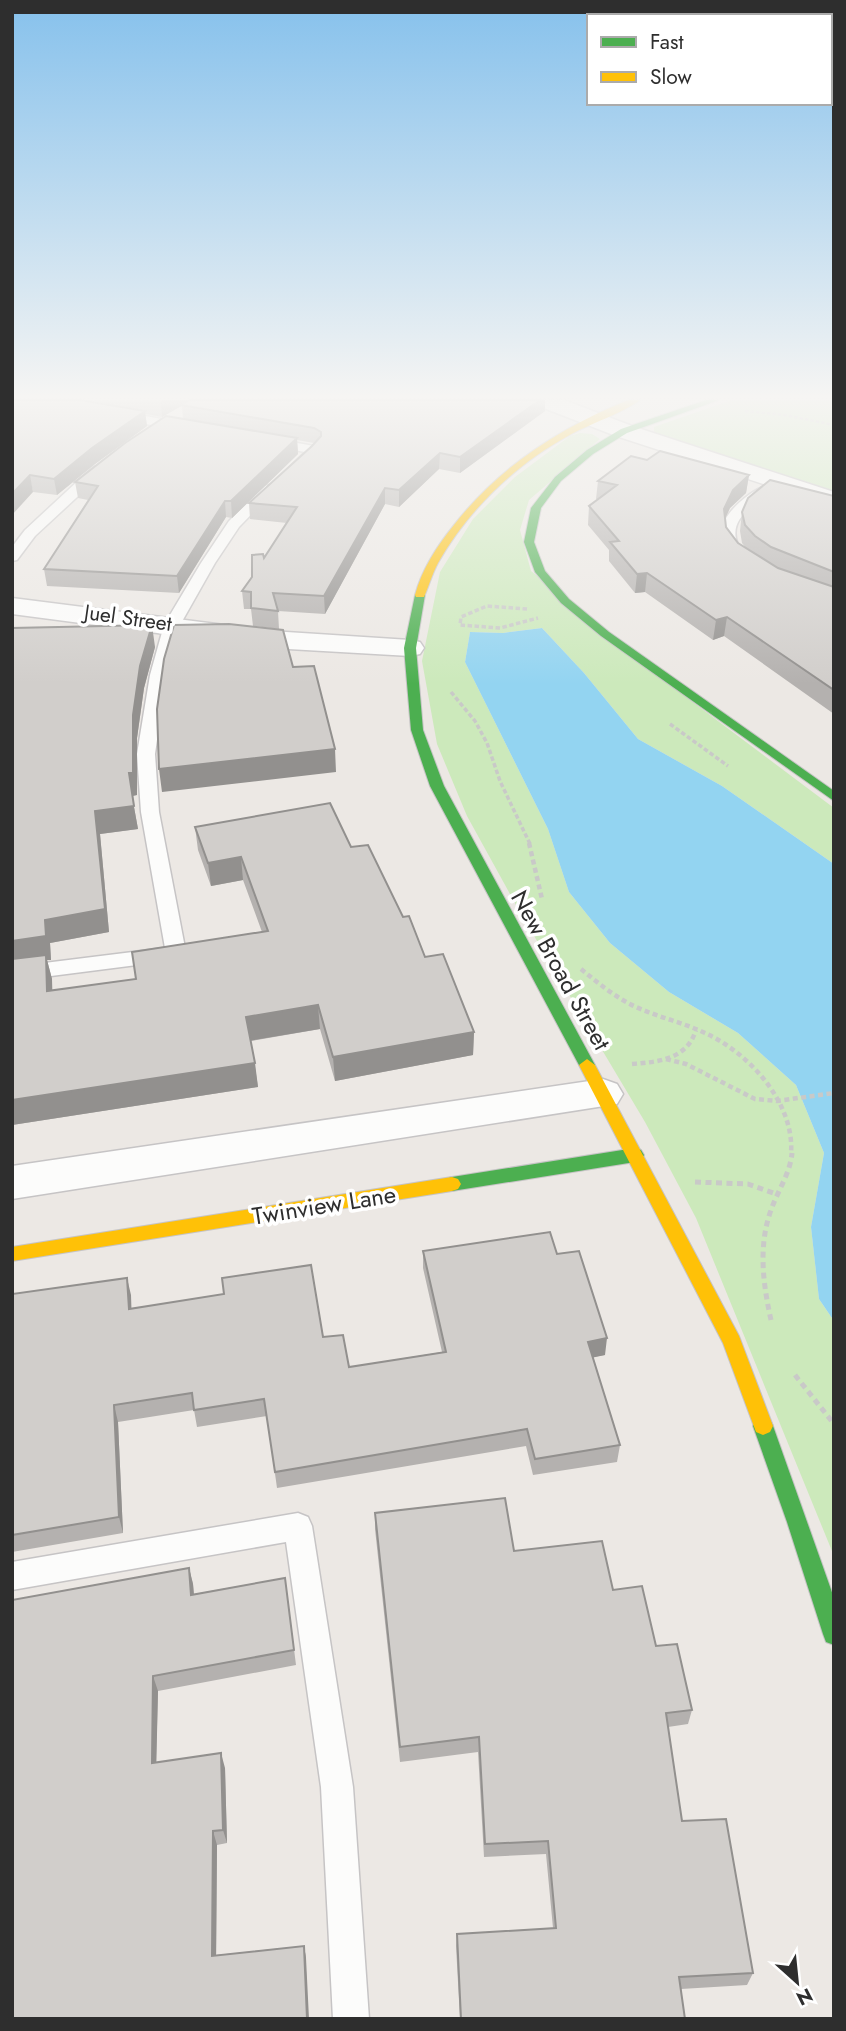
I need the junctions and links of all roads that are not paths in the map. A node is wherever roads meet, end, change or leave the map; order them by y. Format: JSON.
{"nodes":[{"id":1,"x":70,"y":495,"type":"edge"},
{"id":2,"x":264,"y":495,"type":"edge"},
{"id":3,"x":483,"y":495,"type":"edge"},
{"id":4,"x":546,"y":495,"type":"edge"},
{"id":5,"x":759,"y":495,"type":"edge"},
{"id":6,"x":816,"y":495,"type":"edge"},
{"id":7,"x":834,"y":500,"type":"edge"},
{"id":8,"x":12,"y":557,"type":"edge"},
{"id":9,"x":746,"y":562,"type":"edge"},
{"id":10,"x":12,"y":606,"type":"edge"},
{"id":11,"x":172,"y":625,"type":"junction"},
{"id":12,"x":410,"y":648,"type":"junction"},
{"id":13,"x":834,"y":797,"type":"edge"},
{"id":14,"x":12,"y":974,"type":"edge"},
{"id":15,"x":614,"y":1079,"type":"junction"},
{"id":16,"x":635,"y":1155,"type":"junction"},
{"id":17,"x":12,"y":1183,"type":"edge"},
{"id":18,"x":12,"y":1254,"type":"edge"},
{"id":19,"x":12,"y":1576,"type":"edge"},
{"id":20,"x":834,"y":1634,"type":"edge"},
{"id":21,"x":351,"y":2019,"type":"edge"}],
"edges":[{"from":1,"to":8,"type":"lane"},
{"from":2,"to":11,"type":"lane"},
{"from":3,"to":12,"type":"street","name":"New Broad Street"},
{"from":4,"to":13,"type":"street"},
{"from":5,"to":9,"type":"lane"},
{"from":6,"to":7,"type":"street"},
{"from":10,"to":11,"type":"street","name":"Juel Street"},
{"from":11,"to":12,"type":"street","name":"Juel Street"},
{"from":11,"to":14,"type":"lane"},
{"from":12,"to":15,"type":"street","name":"New Broad Street"},
{"from":15,"to":16,"type":"street","name":"New Broad Street"},
{"from":15,"to":17,"type":"street"},
{"from":16,"to":18,"type":"street","name":"Twinview Lane"},
{"from":16,"to":20,"type":"street","name":"New Broad Street"},
{"from":19,"to":21,"type":"lane"}]}
